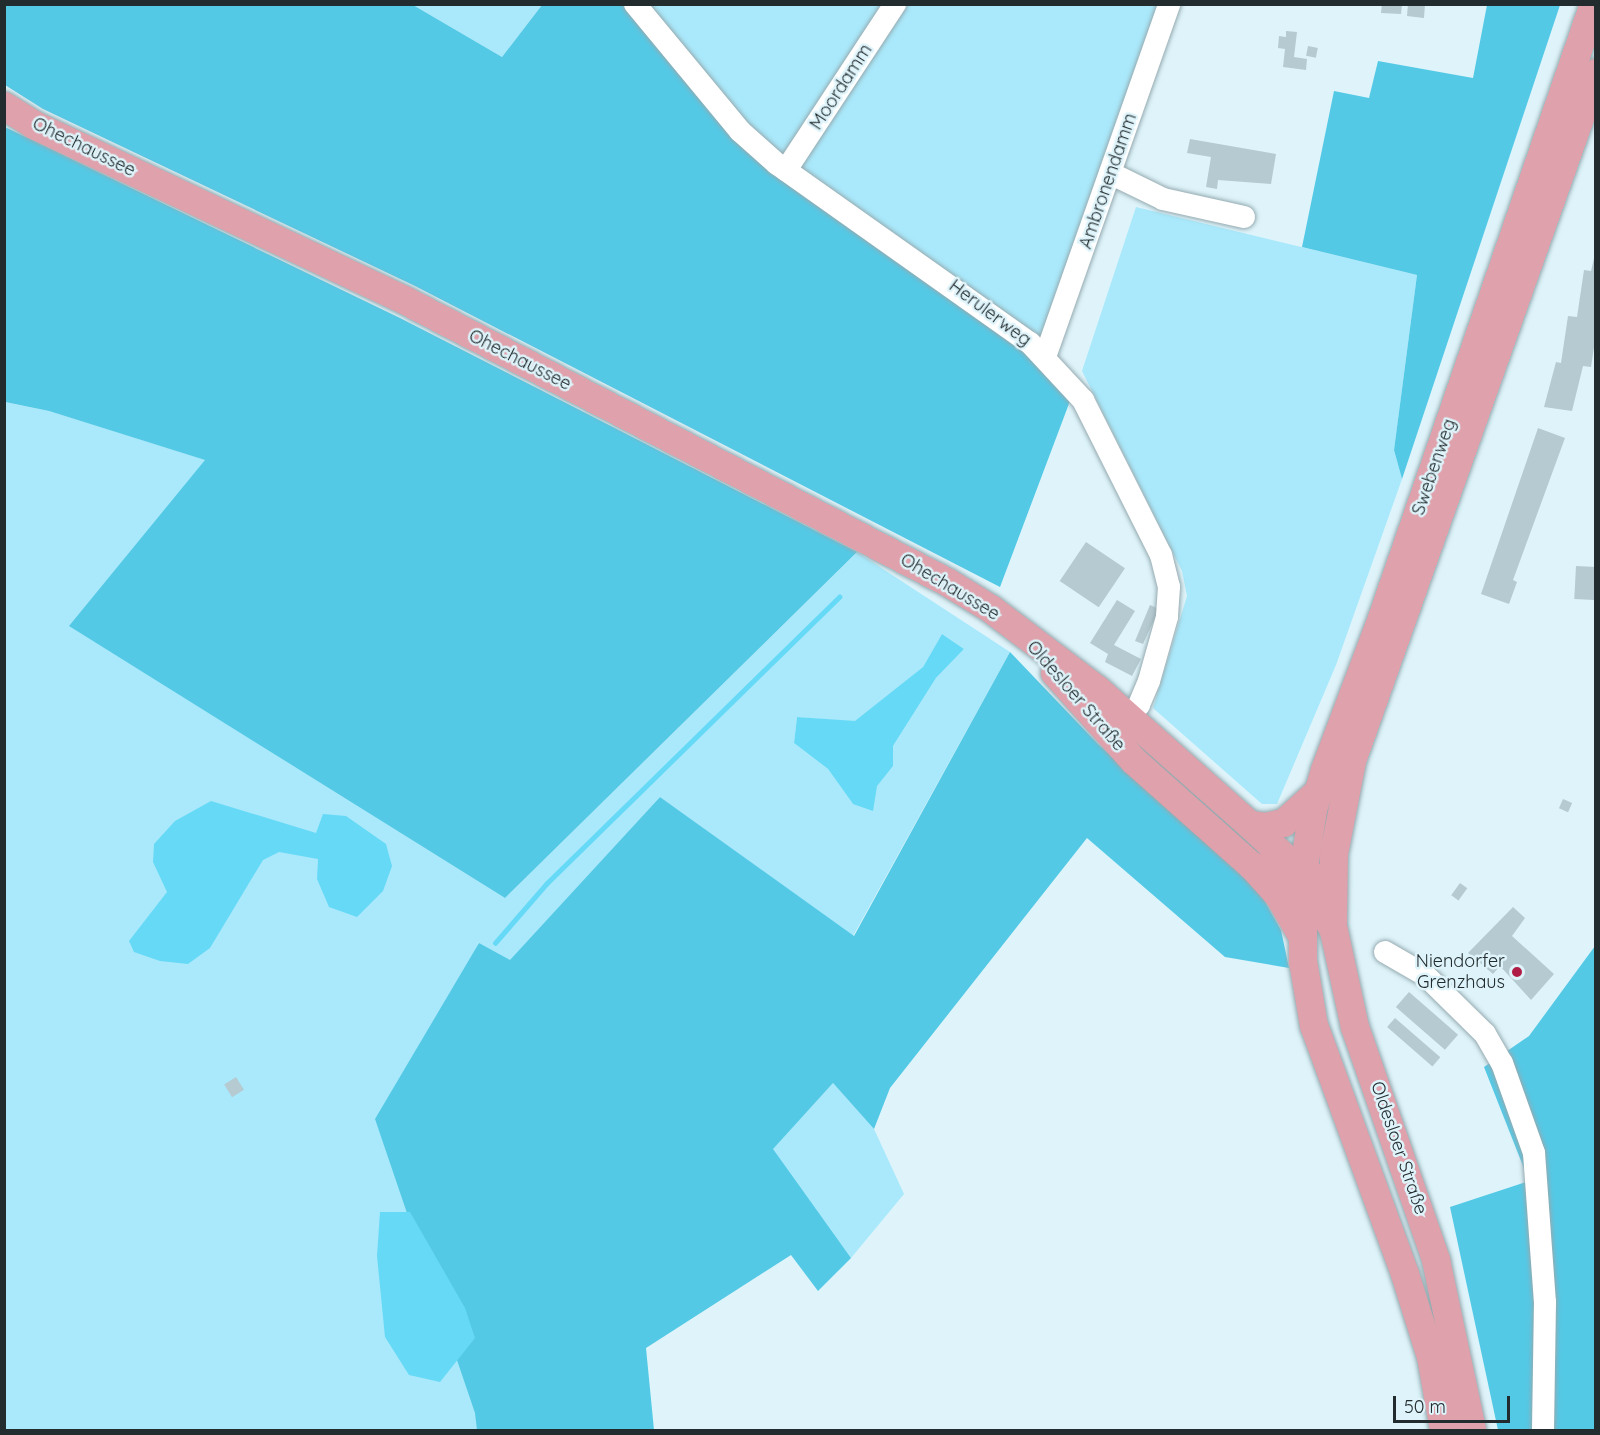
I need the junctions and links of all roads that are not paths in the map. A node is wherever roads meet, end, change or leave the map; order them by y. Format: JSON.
{"nodes":[{"id":1,"x":635,"y":4,"type":"edge"},
{"id":2,"x":895,"y":4,"type":"edge"},
{"id":3,"x":1169,"y":4,"type":"edge"},
{"id":4,"x":1594,"y":4,"type":"edge"},
{"id":5,"x":1596,"y":73,"type":"edge"},
{"id":6,"x":4,"y":106,"type":"edge"},
{"id":7,"x":786,"y":170,"type":"junction"},
{"id":8,"x":1110,"y":173,"type":"junction"},
{"id":9,"x":1244,"y":217,"type":"dead end"},
{"id":10,"x":1045,"y":357,"type":"junction"},
{"id":11,"x":1024,"y":637,"type":"junction"},
{"id":12,"x":1090,"y":714,"type":"junction"},
{"id":13,"x":1129,"y":717,"type":"junction"},
{"id":14,"x":1134,"y":761,"type":"junction"},
{"id":15,"x":1318,"y":792,"type":"junction"},
{"id":16,"x":1250,"y":825,"type":"junction"},
{"id":17,"x":1334,"y":854,"type":"junction"},
{"id":18,"x":1252,"y":866,"type":"junction"},
{"id":19,"x":1303,"y":874,"type":"junction"},
{"id":20,"x":1334,"y":931,"type":"junction"},
{"id":21,"x":1302,"y":935,"type":"junction"},
{"id":22,"x":1385,"y":952,"type":"dead end"},
{"id":23,"x":1444,"y":1431,"type":"edge"},
{"id":24,"x":1472,"y":1431,"type":"edge"},
{"id":25,"x":1544,"y":1431,"type":"edge"}],
"edges":[{"from":1,"to":7,"type":"street","name":"Herulerweg"},
{"from":2,"to":7,"type":"street","name":"Moordamm"},
{"from":3,"to":8,"type":"street","name":"Ambronendamm"},
{"from":4,"to":15,"type":"main road","name":"Swebenweg"},
{"from":5,"to":17,"type":"main road","name":"Swebenweg"},
{"from":6,"to":11,"type":"main road","name":"Ohechaussee"},
{"from":7,"to":10,"type":"street","name":"Herulerweg"},
{"from":8,"to":9,"type":"street"},
{"from":8,"to":10,"type":"street","name":"Ambronendamm"},
{"from":10,"to":13,"type":"street","name":"Herulerweg"},
{"from":11,"to":12,"type":"main road","name":"Oldesloer Straße"},
{"from":11,"to":13,"type":"main road","name":"Oldesloer Straße"},
{"from":12,"to":13,"type":"street"},
{"from":12,"to":14,"type":"main road","name":"Oldesloer Straße"},
{"from":13,"to":14,"type":"street"},
{"from":13,"to":16,"type":"main road","name":"Oldesloer Straße"},
{"from":14,"to":18,"type":"main road","name":"Oldesloer Straße"},
{"from":15,"to":16,"type":"main road"},
{"from":15,"to":19,"type":"main road","name":"Swebenweg"},
{"from":16,"to":19,"type":"main road","name":"Oldesloer Straße"},
{"from":17,"to":19,"type":"main road"},
{"from":17,"to":20,"type":"main road","name":"Swebenweg"},
{"from":18,"to":19,"type":"main road","name":"Oldesloer Straße"},
{"from":18,"to":21,"type":"main road"},
{"from":19,"to":20,"type":"main road","name":"Oldesloer Straße"},
{"from":19,"to":21,"type":"main road","name":"Swebenweg"},
{"from":20,"to":24,"type":"main road","name":"Oldesloer Straße"},
{"from":21,"to":23,"type":"main road","name":"Oldesloer Straße"},
{"from":22,"to":25,"type":"street"}]}
